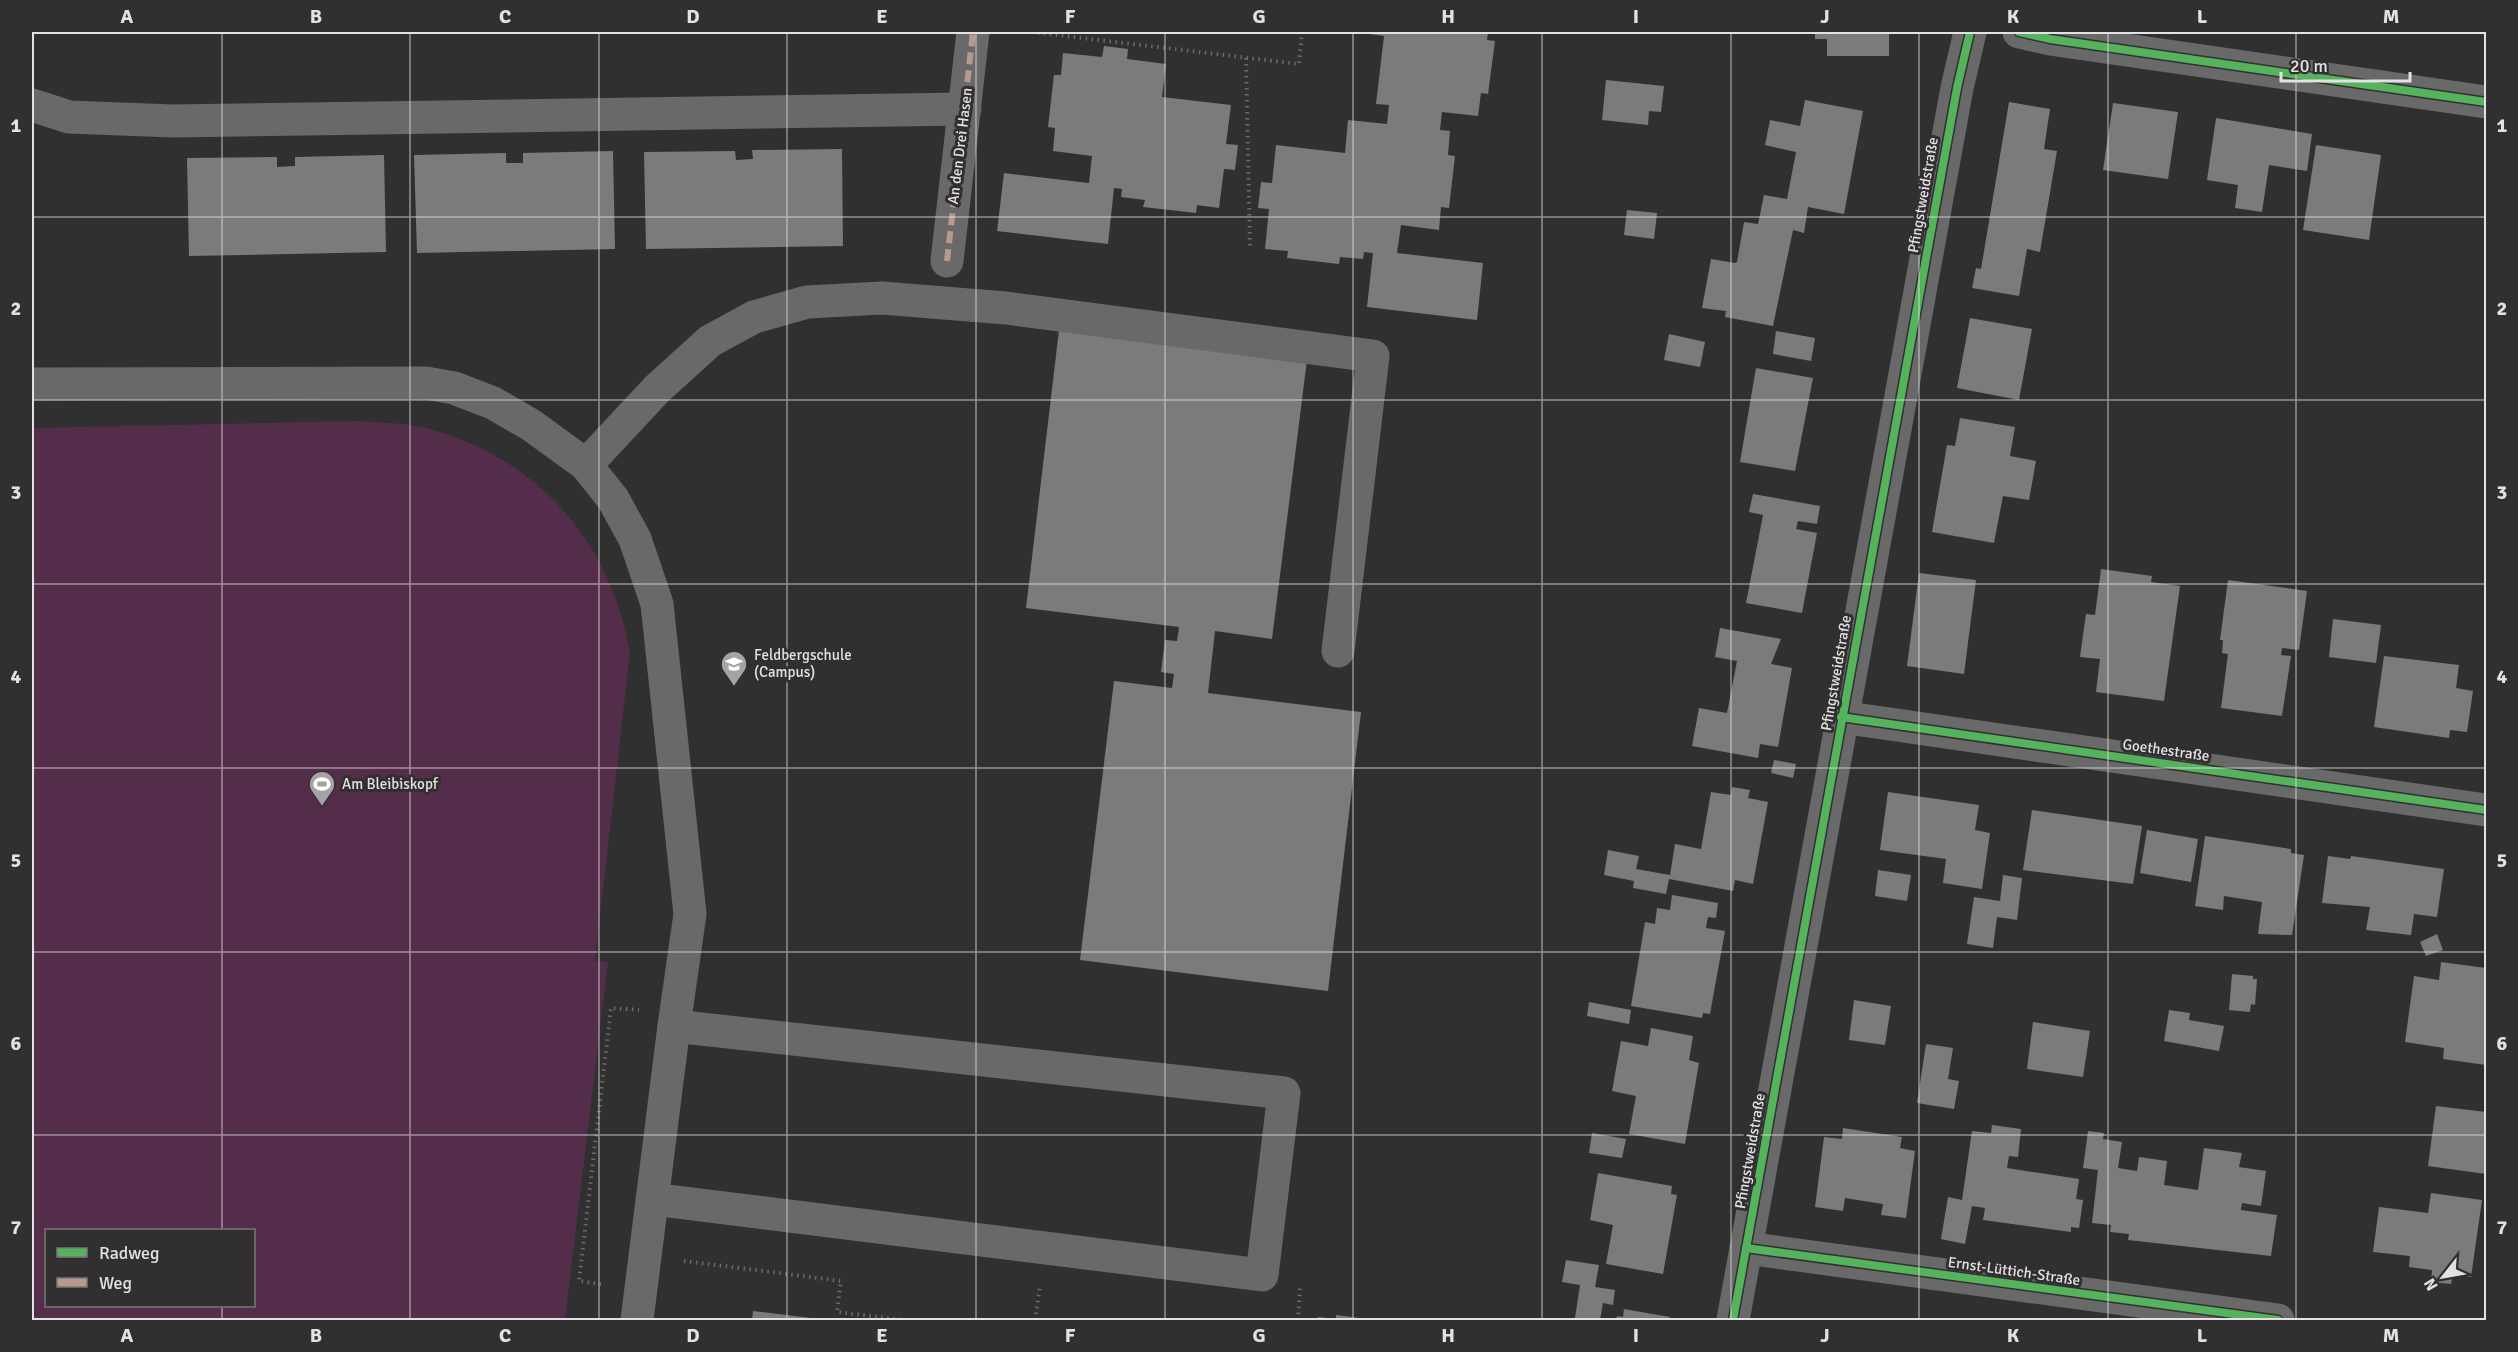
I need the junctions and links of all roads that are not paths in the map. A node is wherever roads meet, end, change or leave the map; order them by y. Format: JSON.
{"nodes":[{"id":1,"x":974,"y":32,"type":"edge"},
{"id":2,"x":1970,"y":32,"type":"edge"},
{"id":3,"x":2019,"y":32,"type":"edge"},
{"id":4,"x":2487,"y":102,"type":"edge"},
{"id":5,"x":32,"y":105,"type":"edge"},
{"id":6,"x":965,"y":109,"type":"junction"},
{"id":7,"x":947,"y":261,"type":"dead end"},
{"id":8,"x":32,"y":384,"type":"edge"},
{"id":9,"x":586,"y":465,"type":"junction"},
{"id":10,"x":1338,"y":651,"type":"dead end"},
{"id":11,"x":1841,"y":717,"type":"junction"},
{"id":12,"x":2487,"y":810,"type":"edge"},
{"id":13,"x":674,"y":1020,"type":"junction"},
{"id":14,"x":652,"y":1199,"type":"junction"},
{"id":15,"x":1746,"y":1248,"type":"junction"},
{"id":16,"x":639,"y":1305,"type":"edge"},
{"id":17,"x":1733,"y":1320,"type":"edge"},
{"id":18,"x":2278,"y":1320,"type":"edge"}],
"edges":[{"from":1,"to":6,"type":"street","name":"An den Drei Hasen"},
{"from":2,"to":11,"type":"street","name":"Pfingstweidstraße"},
{"from":3,"to":4,"type":"street"},
{"from":5,"to":6,"type":"street"},
{"from":6,"to":7,"type":"street","name":"An den Drei Hasen"},
{"from":8,"to":9,"type":"street"},
{"from":9,"to":10,"type":"street"},
{"from":9,"to":13,"type":"street"},
{"from":11,"to":12,"type":"street","name":"Goethestraße"},
{"from":11,"to":15,"type":"street","name":"Pfingstweidstraße"},
{"from":13,"to":14,"type":"street"},
{"from":13,"to":14,"type":"street"},
{"from":14,"to":16,"type":"street"},
{"from":15,"to":17,"type":"street","name":"Pfingstweidstraße"},
{"from":15,"to":18,"type":"street","name":"Ernst-Lüttich-Straße"}]}
